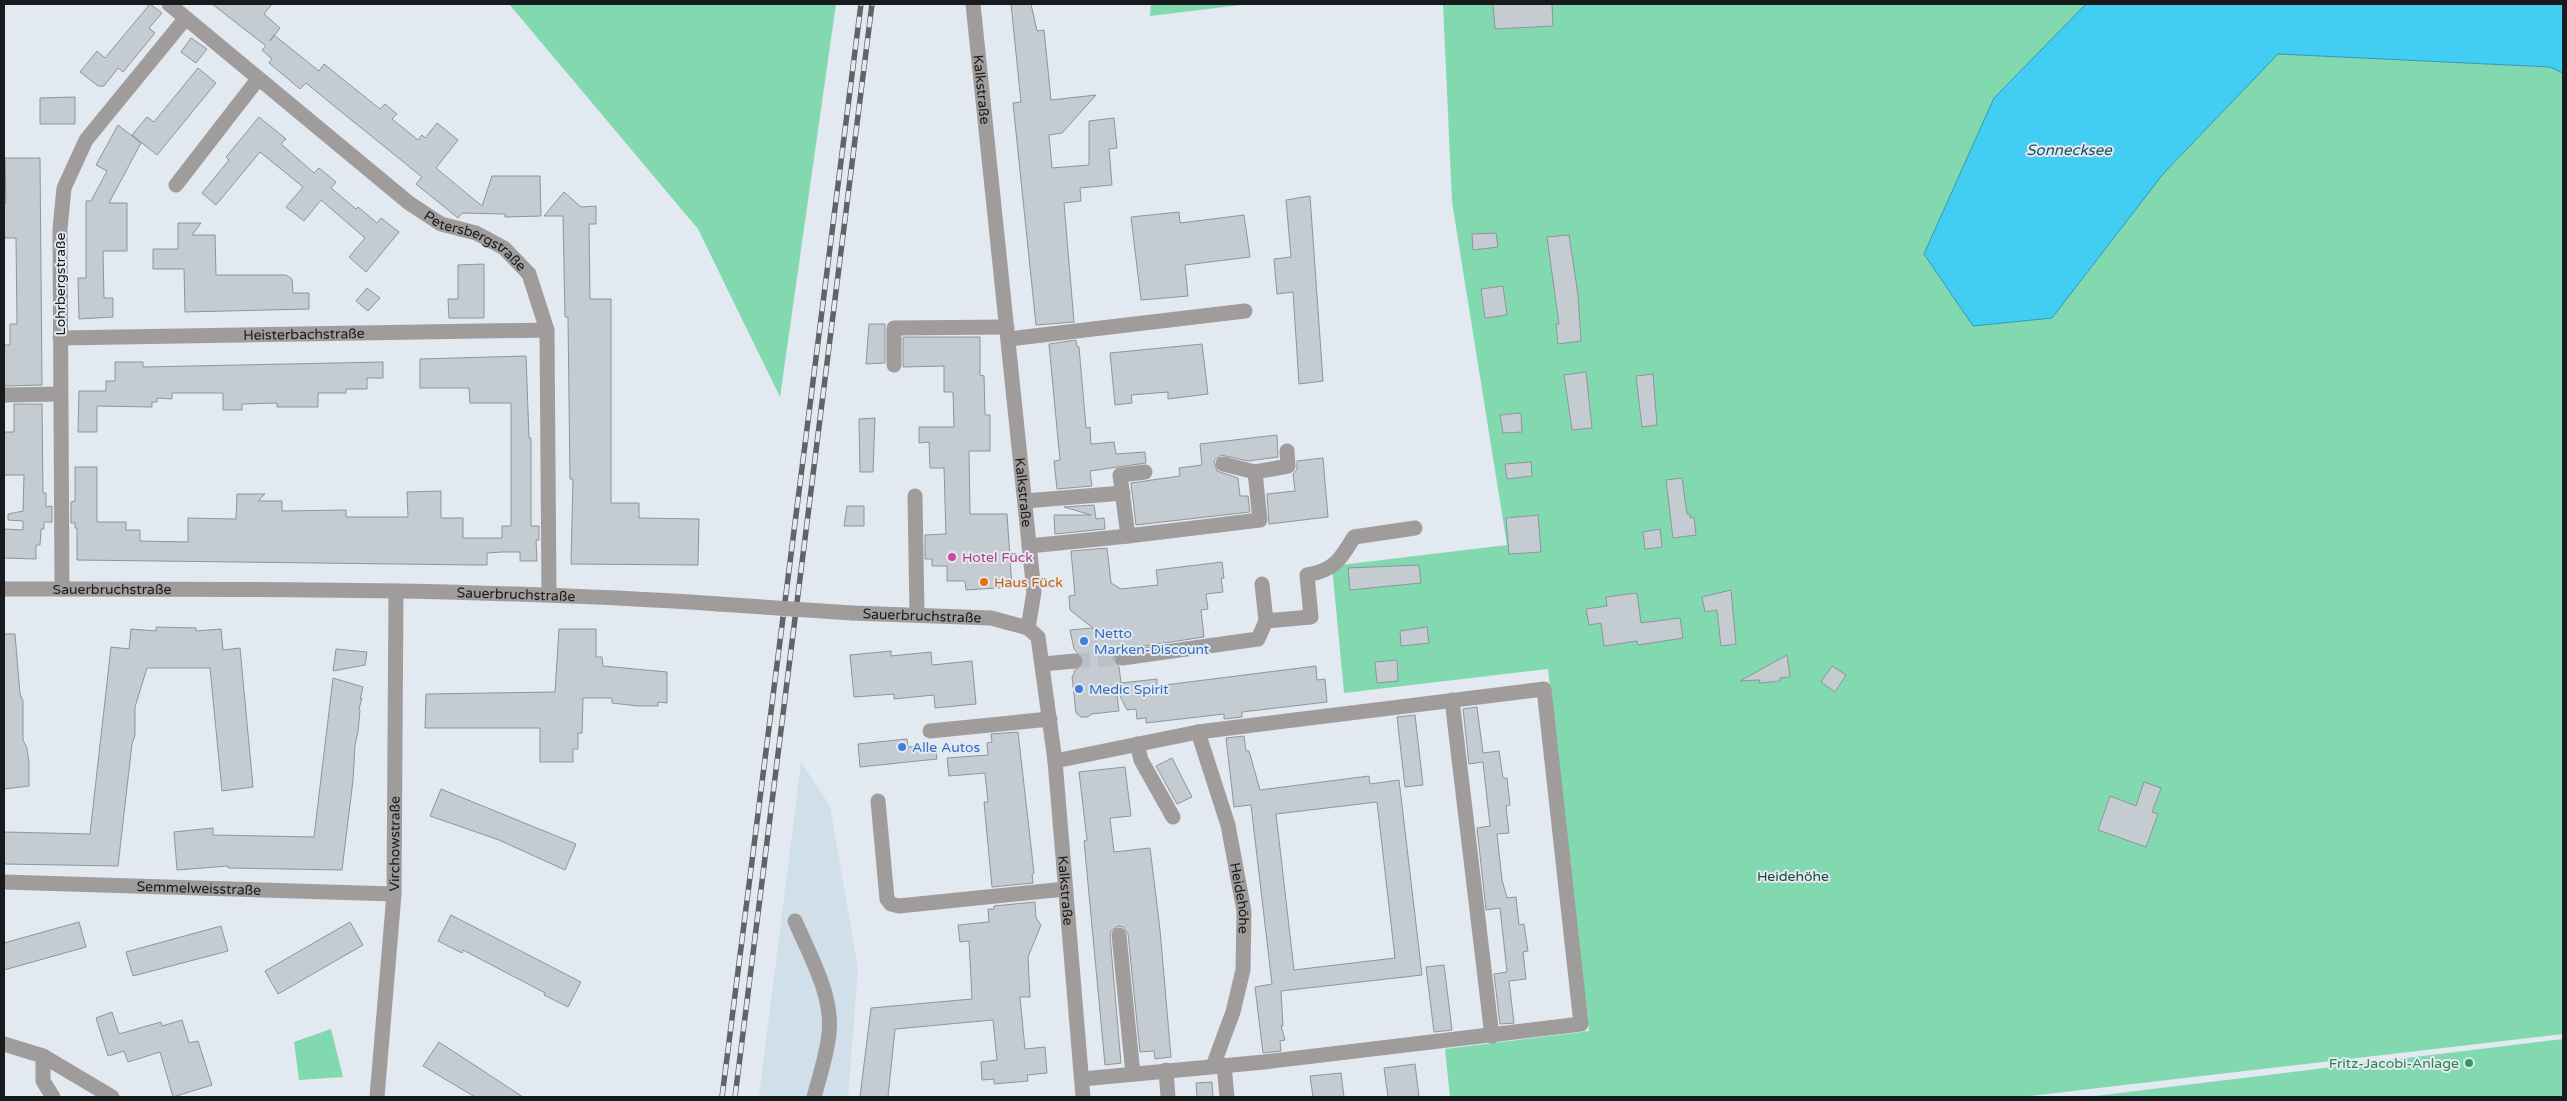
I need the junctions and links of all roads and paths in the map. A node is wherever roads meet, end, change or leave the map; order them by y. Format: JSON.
{"nodes":[{"id":1,"x":169,"y":4,"type":"edge"},
{"id":2,"x":972,"y":4,"type":"edge"},
{"id":3,"x":186,"y":19,"type":"junction"},
{"id":4,"x":258,"y":79,"type":"junction"},
{"id":5,"x":176,"y":185,"type":"dead end"},
{"id":6,"x":1244,"y":311,"type":"dead end"},
{"id":7,"x":547,"y":330,"type":"junction"},
{"id":8,"x":1008,"y":333,"type":"junction"},
{"id":9,"x":60,"y":338,"type":"junction"},
{"id":10,"x":894,"y":366,"type":"dead end"},
{"id":11,"x":60,"y":394,"type":"junction"},
{"id":12,"x":4,"y":395,"type":"edge"},
{"id":13,"x":1287,"y":451,"type":"dead end"},
{"id":14,"x":1223,"y":464,"type":"dead end"},
{"id":15,"x":1145,"y":472,"type":"dead end"},
{"id":16,"x":1255,"y":472,"type":"junction"},
{"id":17,"x":1123,"y":493,"type":"junction"},
{"id":18,"x":915,"y":496,"type":"dead end"},
{"id":19,"x":1025,"y":501,"type":"junction"},
{"id":20,"x":1415,"y":528,"type":"dead end"},
{"id":21,"x":1128,"y":536,"type":"junction"},
{"id":22,"x":1029,"y":546,"type":"junction"},
{"id":23,"x":1262,"y":584,"type":"dead end"},
{"id":24,"x":4,"y":589,"type":"edge"},
{"id":25,"x":62,"y":589,"type":"junction"},
{"id":26,"x":396,"y":591,"type":"junction"},
{"id":27,"x":548,"y":595,"type":"junction"},
{"id":28,"x":917,"y":614,"type":"junction"},
{"id":29,"x":1266,"y":621,"type":"junction"},
{"id":30,"x":1028,"y":628,"type":"junction"},
{"id":31,"x":1122,"y":658,"type":"tunnel mouth"},
{"id":32,"x":1075,"y":662,"type":"tunnel mouth"},
{"id":33,"x":1043,"y":664,"type":"junction"},
{"id":34,"x":1452,"y":700,"type":"junction"},
{"id":35,"x":1050,"y":719,"type":"junction"},
{"id":36,"x":930,"y":731,"type":"dead end"},
{"id":37,"x":1198,"y":732,"type":"junction"},
{"id":38,"x":1137,"y":744,"type":"junction"},
{"id":39,"x":1055,"y":760,"type":"junction"},
{"id":40,"x":878,"y":801,"type":"dead end"},
{"id":41,"x":1173,"y":817,"type":"dead end"},
{"id":42,"x":4,"y":882,"type":"edge"},
{"id":43,"x":1065,"y":889,"type":"junction"},
{"id":44,"x":394,"y":894,"type":"junction"},
{"id":45,"x":795,"y":921,"type":"dead end"},
{"id":46,"x":1119,"y":934,"type":"dead end"},
{"id":47,"x":1492,"y":1036,"type":"junction"},
{"id":48,"x":4,"y":1044,"type":"edge"},
{"id":49,"x":43,"y":1056,"type":"junction"},
{"id":50,"x":1218,"y":1065,"type":"junction"},
{"id":51,"x":1166,"y":1070,"type":"junction"},
{"id":52,"x":1133,"y":1074,"type":"junction"},
{"id":53,"x":1082,"y":1080,"type":"junction"},
{"id":54,"x":53,"y":1097,"type":"edge"},
{"id":55,"x":112,"y":1097,"type":"edge"},
{"id":56,"x":377,"y":1097,"type":"edge"},
{"id":57,"x":814,"y":1097,"type":"edge"},
{"id":58,"x":1083,"y":1097,"type":"edge"},
{"id":59,"x":1168,"y":1097,"type":"edge"},
{"id":60,"x":1226,"y":1097,"type":"edge"}],
"edges":[{"from":1,"to":3,"type":"street","name":"Petersbergstraße"},
{"from":2,"to":8,"type":"street","name":"Kalkstraße"},
{"from":3,"to":4,"type":"street","name":"Petersbergstraße"},
{"from":3,"to":9,"type":"street","name":"Lohrbergstraße"},
{"from":4,"to":5,"type":"street"},
{"from":4,"to":7,"type":"street","name":"Petersbergstraße"},
{"from":6,"to":8,"type":"street"},
{"from":7,"to":9,"type":"street","name":"Heisterbachstraße"},
{"from":7,"to":27,"type":"street","name":"Petersbergstraße"},
{"from":8,"to":10,"type":"street"},
{"from":8,"to":19,"type":"street","name":"Kalkstraße"},
{"from":9,"to":11,"type":"street","name":"Lohrbergstraße"},
{"from":11,"to":12,"type":"street"},
{"from":11,"to":25,"type":"street","name":"Lohrbergstraße"},
{"from":13,"to":16,"type":"street"},
{"from":14,"to":16,"type":"street"},
{"from":15,"to":17,"type":"street"},
{"from":16,"to":21,"type":"street"},
{"from":17,"to":19,"type":"street"},
{"from":17,"to":21,"type":"street"},
{"from":18,"to":28,"type":"street"},
{"from":19,"to":22,"type":"street","name":"Kalkstraße"},
{"from":20,"to":29,"type":"street"},
{"from":21,"to":22,"type":"street"},
{"from":22,"to":30,"type":"street","name":"Kalkstraße"},
{"from":23,"to":29,"type":"street"},
{"from":24,"to":25,"type":"street","name":"Sauerbruchstraße"},
{"from":25,"to":26,"type":"street","name":"Sauerbruchstraße"},
{"from":26,"to":27,"type":"street","name":"Sauerbruchstraße"},
{"from":26,"to":44,"type":"street","name":"Virchowstraße"},
{"from":27,"to":28,"type":"street","name":"Sauerbruchstraße","bridge":true},
{"from":28,"to":30,"type":"street","name":"Sauerbruchstraße"},
{"from":29,"to":31,"type":"street"},
{"from":30,"to":33,"type":"street","name":"Kalkstraße"},
{"from":32,"to":33,"type":"street"},
{"from":33,"to":35,"type":"street","name":"Kalkstraße"},
{"from":34,"to":37,"type":"street"},
{"from":34,"to":47,"type":"street"},
{"from":34,"to":47,"type":"street"},
{"from":35,"to":36,"type":"street"},
{"from":35,"to":39,"type":"street","name":"Kalkstraße"},
{"from":37,"to":38,"type":"street"},
{"from":37,"to":50,"type":"street","name":"Heidehöhe"},
{"from":38,"to":39,"type":"street"},
{"from":38,"to":41,"type":"street"},
{"from":39,"to":43,"type":"street","name":"Kalkstraße"},
{"from":40,"to":43,"type":"street"},
{"from":42,"to":44,"type":"street","name":"Semmelweisstraße"},
{"from":43,"to":53,"type":"street","name":"Kalkstraße"},
{"from":44,"to":56,"type":"street","name":"Virchowstraße"},
{"from":45,"to":57,"type":"street"},
{"from":46,"to":52,"type":"street"},
{"from":47,"to":50,"type":"street"},
{"from":48,"to":49,"type":"street"},
{"from":49,"to":54,"type":"street"},
{"from":49,"to":55,"type":"street"},
{"from":50,"to":51,"type":"street"},
{"from":50,"to":60,"type":"street"},
{"from":51,"to":52,"type":"street"},
{"from":51,"to":59,"type":"street"},
{"from":52,"to":53,"type":"street"},
{"from":53,"to":58,"type":"street","name":"Kalkstraße"}]}
